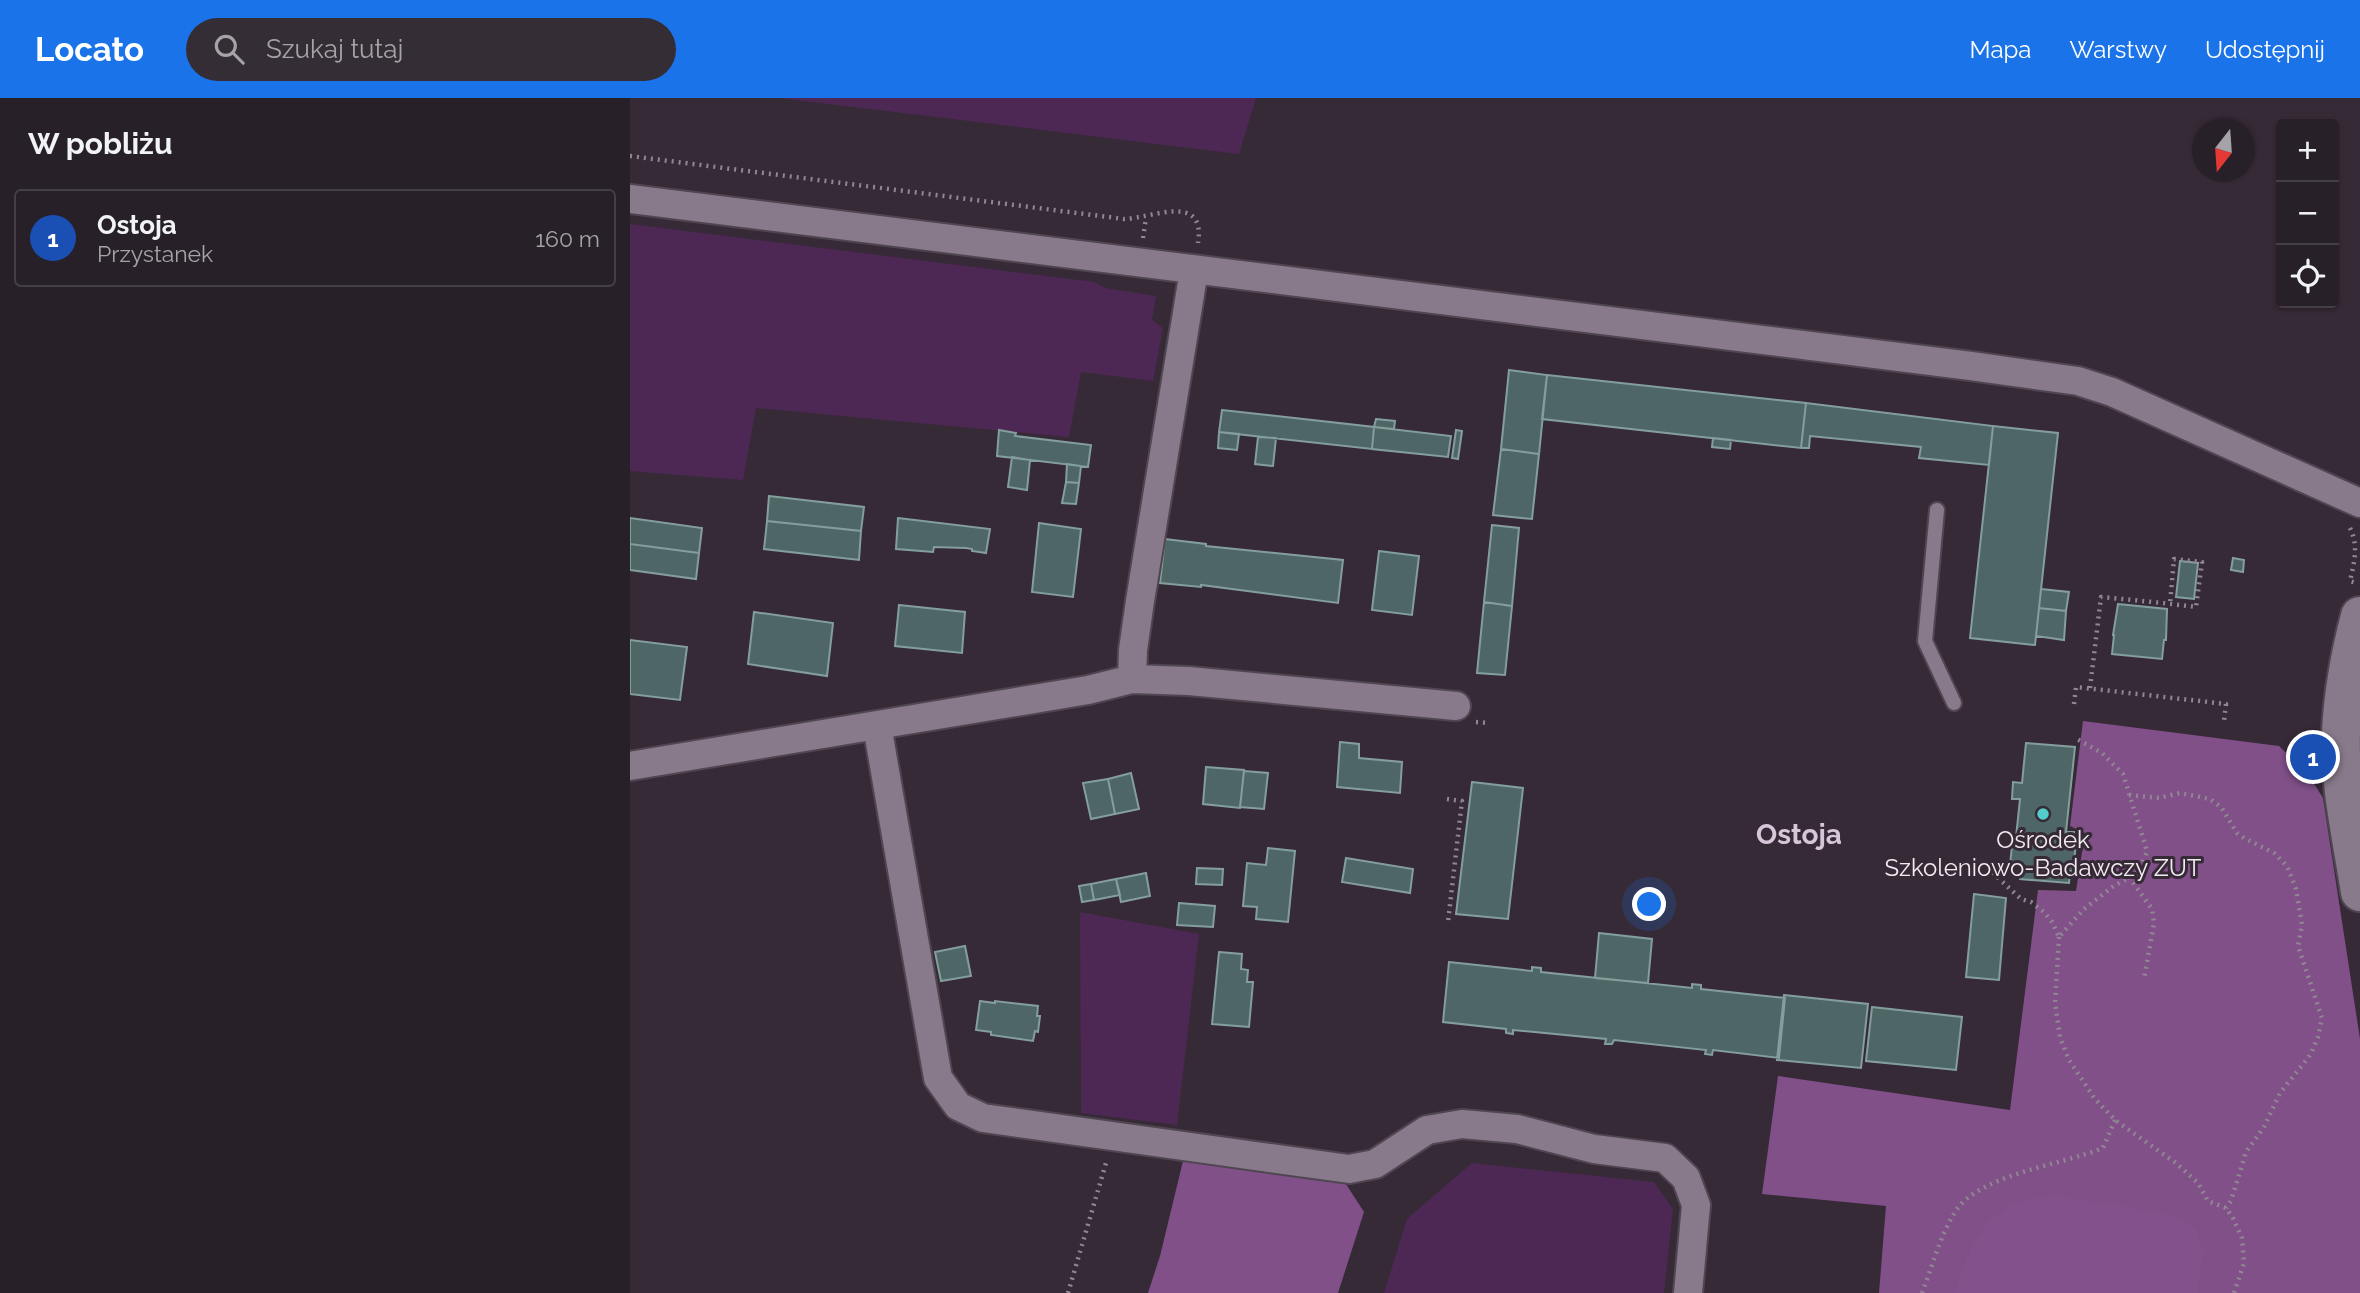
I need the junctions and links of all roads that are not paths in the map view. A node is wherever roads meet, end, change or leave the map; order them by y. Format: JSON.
{"nodes":[{"id":1,"x":630,"y":200,"type":"edge"},
{"id":2,"x":1194,"y":270,"type":"junction"},
{"id":3,"x":1937,"y":510,"type":"dead end"},
{"id":4,"x":2353,"y":513,"type":"edge"},
{"id":5,"x":2360,"y":616,"type":"edge"},
{"id":6,"x":1132,"y":679,"type":"junction"},
{"id":7,"x":1954,"y":703,"type":"dead end"},
{"id":8,"x":1456,"y":706,"type":"dead end"},
{"id":9,"x":877,"y":725,"type":"junction"},
{"id":10,"x":630,"y":766,"type":"edge"},
{"id":11,"x":2360,"y":892,"type":"edge"},
{"id":12,"x":1688,"y":1293,"type":"edge"}],
"edges":[{"from":1,"to":2,"type":"street"},
{"from":2,"to":4,"type":"street"},
{"from":2,"to":6,"type":"street"},
{"from":3,"to":7,"type":"lane"},
{"from":5,"to":11,"type":"street"},
{"from":6,"to":8,"type":"street"},
{"from":6,"to":9,"type":"street"},
{"from":9,"to":10,"type":"street"},
{"from":9,"to":12,"type":"street"}]}
